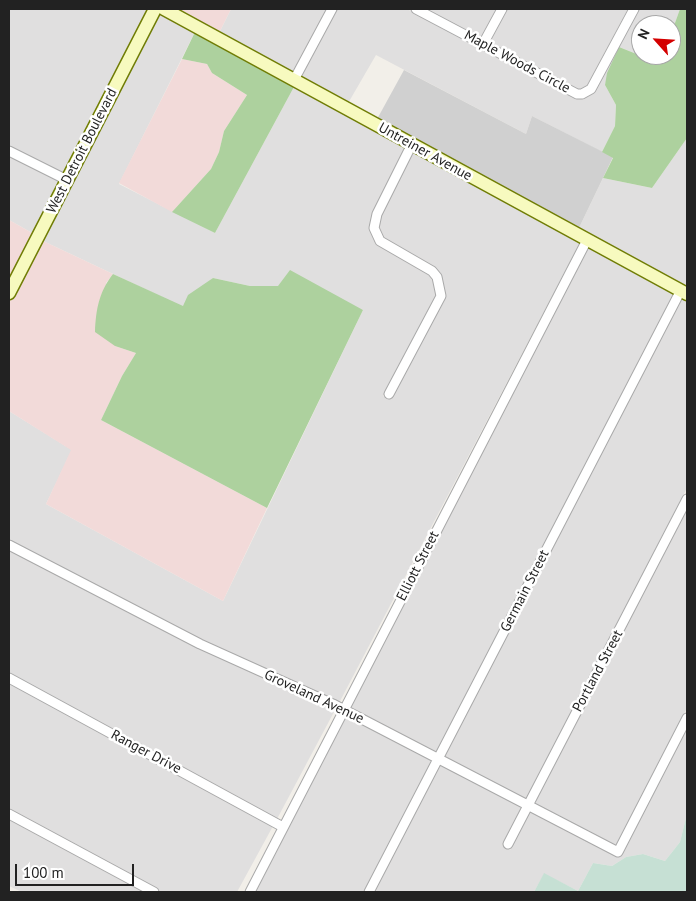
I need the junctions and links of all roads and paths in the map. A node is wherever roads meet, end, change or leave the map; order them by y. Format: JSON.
{"nodes":[{"id":1,"x":155,"y":9,"type":"edge"},
{"id":2,"x":164,"y":9,"type":"edge"},
{"id":3,"x":332,"y":9,"type":"edge"},
{"id":4,"x":416,"y":9,"type":"edge"},
{"id":5,"x":502,"y":9,"type":"edge"},
{"id":6,"x":634,"y":9,"type":"edge"},
{"id":7,"x":483,"y":44,"type":"junction"},
{"id":8,"x":294,"y":80,"type":"junction"},
{"id":9,"x":412,"y":144,"type":"junction"},
{"id":10,"x":9,"y":151,"type":"edge"},
{"id":11,"x":67,"y":180,"type":"junction"},
{"id":12,"x":587,"y":240,"type":"junction"},
{"id":13,"x":684,"y":292,"type":"edge"},
{"id":14,"x":9,"y":293,"type":"edge"},
{"id":15,"x":388,"y":394,"type":"dead end"},
{"id":16,"x":687,"y":498,"type":"edge"},
{"id":17,"x":9,"y":545,"type":"edge"},
{"id":18,"x":9,"y":678,"type":"edge"},
{"id":19,"x":344,"y":710,"type":"junction"},
{"id":20,"x":687,"y":718,"type":"edge"},
{"id":21,"x":438,"y":759,"type":"junction"},
{"id":22,"x":528,"y":805,"type":"junction"},
{"id":23,"x":9,"y":814,"type":"edge"},
{"id":24,"x":283,"y":827,"type":"junction"},
{"id":25,"x":508,"y":844,"type":"dead end"},
{"id":26,"x":154,"y":892,"type":"edge"},
{"id":27,"x":250,"y":892,"type":"edge"},
{"id":28,"x":369,"y":892,"type":"edge"}],
"edges":[{"from":1,"to":11,"type":"street","name":"West Detroit Boulevard"},
{"from":2,"to":8,"type":"street","name":"Untreiner Avenue"},
{"from":3,"to":8,"type":"street"},
{"from":4,"to":7,"type":"street","name":"Maple Woods Circle"},
{"from":5,"to":7,"type":"street"},
{"from":6,"to":7,"type":"street","name":"Maple Woods Circle"},
{"from":8,"to":9,"type":"street","name":"Untreiner Avenue"},
{"from":9,"to":12,"type":"street","name":"Untreiner Avenue"},
{"from":9,"to":15,"type":"street"},
{"from":10,"to":11,"type":"street"},
{"from":11,"to":14,"type":"street","name":"West Detroit Boulevard"},
{"from":12,"to":13,"type":"street","name":"Untreiner Avenue"},
{"from":12,"to":19,"type":"street","name":"Elliott Street"},
{"from":13,"to":21,"type":"street","name":"Germain Street"},
{"from":16,"to":22,"type":"street","name":"Portland Street"},
{"from":17,"to":19,"type":"street","name":"Groveland Avenue"},
{"from":18,"to":24,"type":"street","name":"Ranger Drive"},
{"from":19,"to":21,"type":"street","name":"Groveland Avenue"},
{"from":19,"to":24,"type":"street","name":"Elliott Street"},
{"from":20,"to":22,"type":"street","name":"Groveland Avenue"},
{"from":21,"to":22,"type":"street","name":"Groveland Avenue"},
{"from":21,"to":28,"type":"street","name":"Germain Street"},
{"from":22,"to":25,"type":"street","name":"Portland Street"},
{"from":23,"to":26,"type":"street"},
{"from":24,"to":27,"type":"street","name":"Elliott Street"}]}
